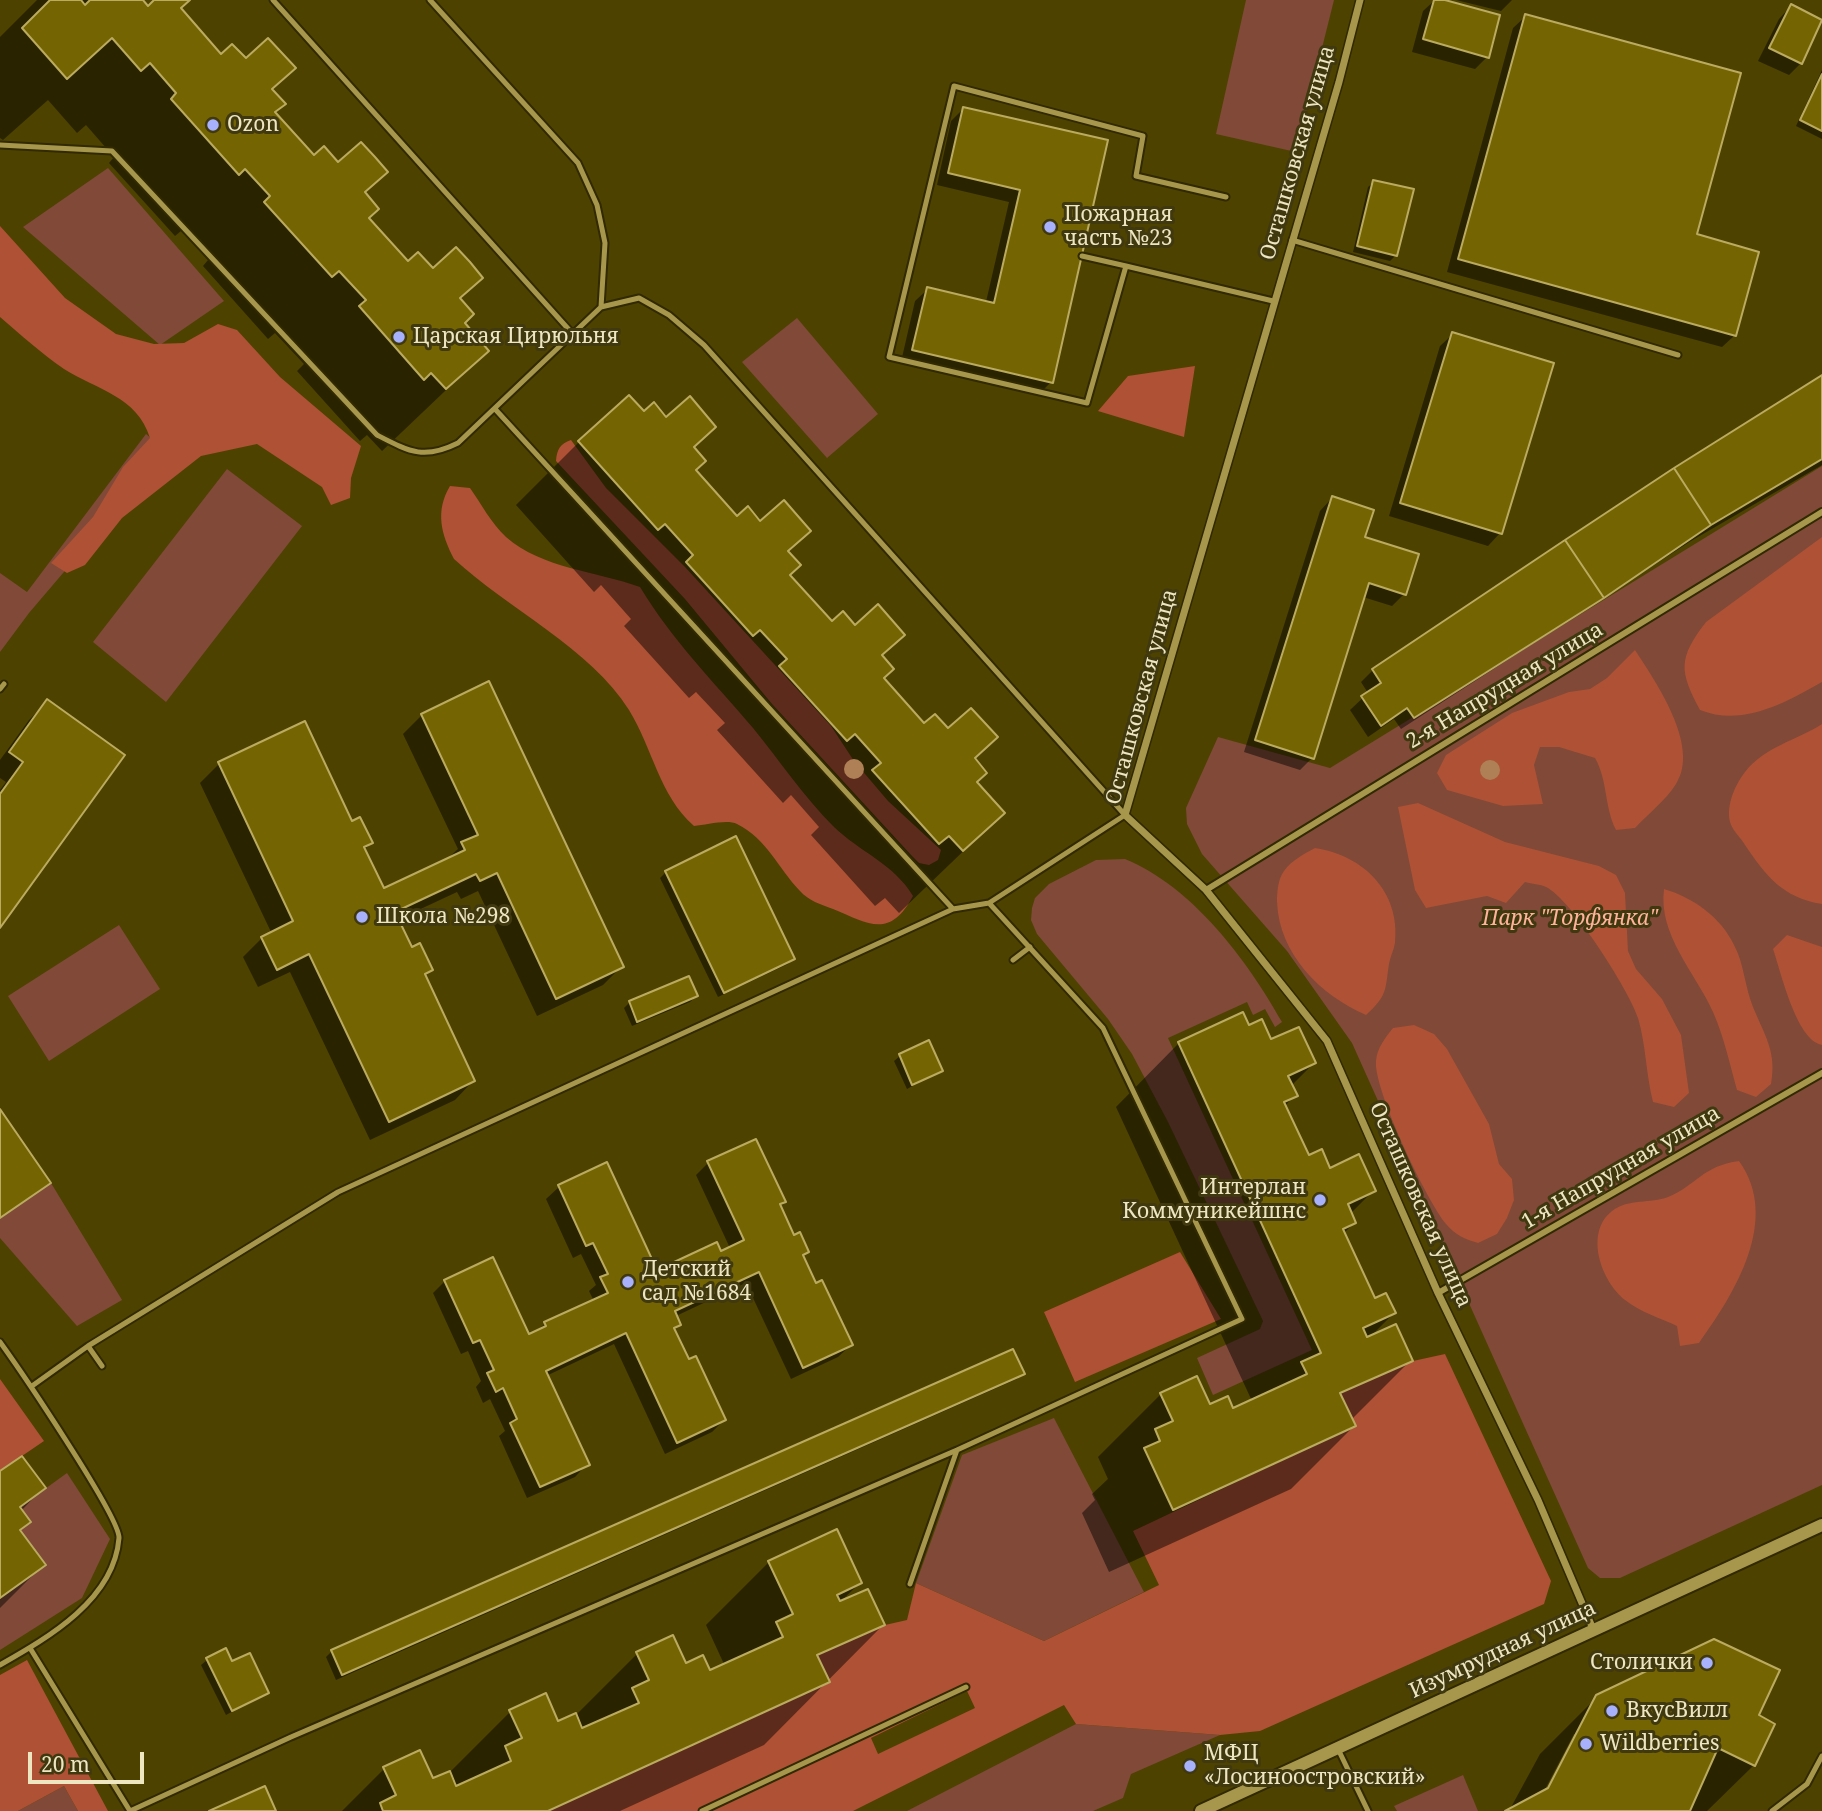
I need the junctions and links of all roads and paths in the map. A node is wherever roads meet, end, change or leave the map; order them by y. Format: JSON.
{"nodes":[{"id":1,"x":273,"y":0,"type":"edge"},
{"id":2,"x":430,"y":0,"type":"edge"},
{"id":3,"x":1360,"y":0,"type":"edge"},
{"id":4,"x":0,"y":145,"type":"edge"},
{"id":5,"x":1226,"y":197,"type":"dead end"},
{"id":6,"x":1291,"y":240,"type":"junction"},
{"id":7,"x":1082,"y":256,"type":"dead end"},
{"id":8,"x":1126,"y":266,"type":"junction"},
{"id":9,"x":1273,"y":301,"type":"junction"},
{"id":10,"x":601,"y":307,"type":"junction"},
{"id":11,"x":571,"y":332,"type":"junction"},
{"id":12,"x":1678,"y":355,"type":"dead end"},
{"id":13,"x":495,"y":409,"type":"junction"},
{"id":14,"x":1822,"y":512,"type":"edge"},
{"id":15,"x":1125,"y":815,"type":"junction"},
{"id":16,"x":1206,"y":890,"type":"junction"},
{"id":17,"x":989,"y":903,"type":"junction"},
{"id":18,"x":953,"y":909,"type":"junction"},
{"id":19,"x":1030,"y":947,"type":"junction"},
{"id":20,"x":1013,"y":960,"type":"dead end"},
{"id":21,"x":1822,"y":1073,"type":"edge"},
{"id":22,"x":1438,"y":1293,"type":"junction"},
{"id":23,"x":0,"y":1342,"type":"edge"},
{"id":24,"x":88,"y":1346,"type":"junction"},
{"id":25,"x":102,"y":1366,"type":"dead end"},
{"id":26,"x":32,"y":1386,"type":"junction"},
{"id":27,"x":957,"y":1450,"type":"junction"},
{"id":28,"x":1822,"y":1525,"type":"edge"},
{"id":29,"x":910,"y":1584,"type":"dead end"},
{"id":30,"x":1593,"y":1629,"type":"junction"},
{"id":31,"x":30,"y":1648,"type":"junction"},
{"id":32,"x":0,"y":1665,"type":"edge"},
{"id":33,"x":966,"y":1687,"type":"dead end"},
{"id":34,"x":1338,"y":1749,"type":"junction"},
{"id":35,"x":1822,"y":1756,"type":"edge"},
{"id":36,"x":130,"y":1811,"type":"edge"},
{"id":37,"x":702,"y":1811,"type":"edge"},
{"id":38,"x":1201,"y":1811,"type":"edge"},
{"id":39,"x":1368,"y":1811,"type":"edge"},
{"id":40,"x":1772,"y":1811,"type":"edge"}],
"edges":[{"from":1,"to":11,"type":"lane"},
{"from":2,"to":10,"type":"lane"},
{"from":3,"to":6,"type":"street","name":"Осташковская улица"},
{"from":4,"to":13,"type":"lane"},
{"from":5,"to":8,"type":"lane"},
{"from":6,"to":9,"type":"street","name":"Осташковская улица"},
{"from":6,"to":12,"type":"lane"},
{"from":7,"to":8,"type":"lane"},
{"from":8,"to":9,"type":"lane"},
{"from":9,"to":15,"type":"street","name":"Осташковская улица"},
{"from":10,"to":11,"type":"lane"},
{"from":10,"to":15,"type":"lane"},
{"from":11,"to":13,"type":"lane"},
{"from":13,"to":18,"type":"lane"},
{"from":14,"to":16,"type":"street","name":"2-я Напрудная улица"},
{"from":15,"to":16,"type":"street","name":"Осташковская улица"},
{"from":15,"to":17,"type":"lane"},
{"from":16,"to":22,"type":"street","name":"Осташковская улица"},
{"from":17,"to":18,"type":"lane"},
{"from":17,"to":19,"type":"lane"},
{"from":18,"to":24,"type":"lane"},
{"from":19,"to":20,"type":"lane"},
{"from":19,"to":27,"type":"lane"},
{"from":21,"to":22,"type":"street","name":"1-я Напрудная улица"},
{"from":22,"to":30,"type":"street","name":"Осташковская улица"},
{"from":23,"to":26,"type":"lane"},
{"from":24,"to":25,"type":"lane"},
{"from":24,"to":26,"type":"lane"},
{"from":26,"to":31,"type":"lane"},
{"from":27,"to":29,"type":"lane"},
{"from":27,"to":36,"type":"lane"},
{"from":28,"to":30,"type":"street","name":"Изумрудная улица"},
{"from":30,"to":34,"type":"street","name":"Изумрудная улица"},
{"from":31,"to":32,"type":"lane"},
{"from":31,"to":36,"type":"lane"},
{"from":33,"to":37,"type":"lane"},
{"from":34,"to":38,"type":"street","name":"Изумрудная улица"},
{"from":34,"to":39,"type":"lane"},
{"from":35,"to":40,"type":"lane"}]}
